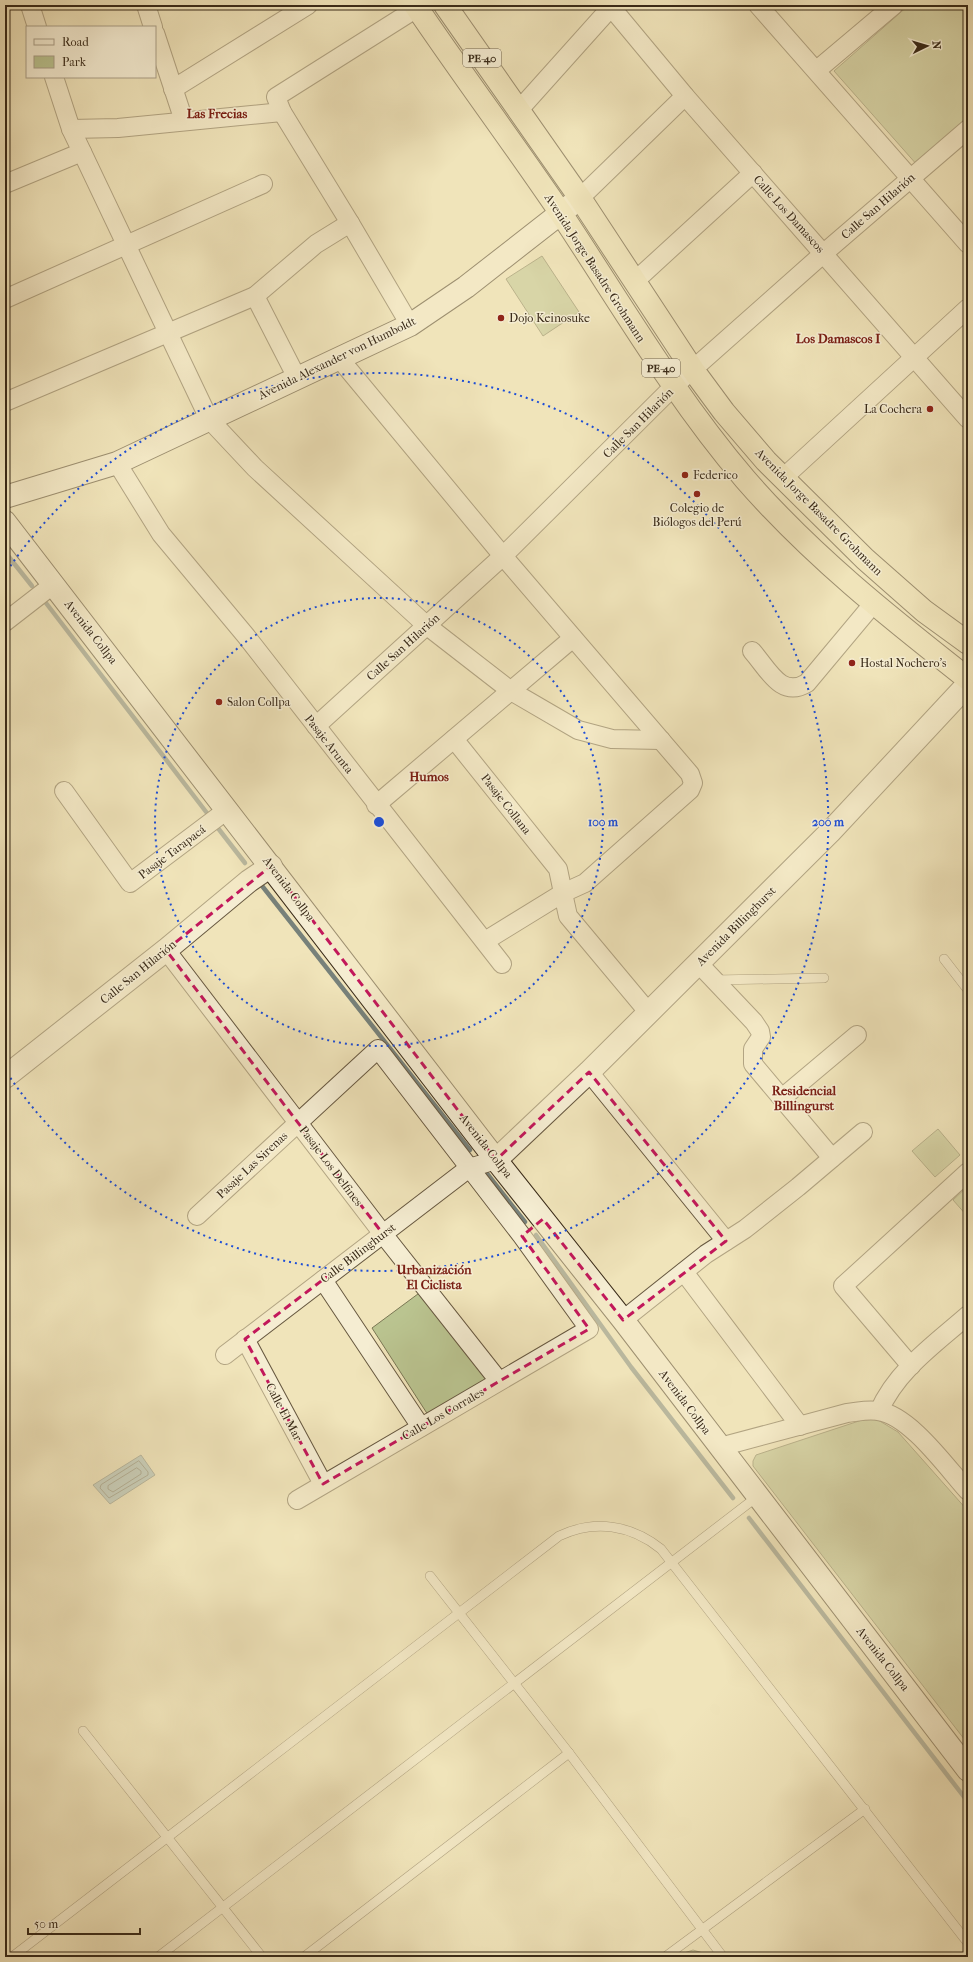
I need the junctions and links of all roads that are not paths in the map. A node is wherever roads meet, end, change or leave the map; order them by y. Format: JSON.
{"nodes":[{"id":1,"x":30,"y":5,"type":"edge"},
{"id":2,"x":146,"y":5,"type":"edge"},
{"id":3,"x":308,"y":5,"type":"edge"},
{"id":4,"x":446,"y":5,"type":"edge"},
{"id":5,"x":758,"y":5,"type":"edge"},
{"id":6,"x":894,"y":5,"type":"edge"},
{"id":7,"x":612,"y":6,"type":"edge"},
{"id":8,"x":416,"y":7,"type":"edge"},
{"id":9,"x":37,"y":26,"type":"edge"},
{"id":10,"x":153,"y":26,"type":"edge"},
{"id":11,"x":156,"y":36,"type":"edge"},
{"id":12,"x":817,"y":70,"type":"junction"},
{"id":13,"x":54,"y":78,"type":"edge"},
{"id":14,"x":173,"y":89,"type":"junction"},
{"id":15,"x":685,"y":96,"type":"junction"},
{"id":16,"x":518,"y":111,"type":"junction"},
{"id":17,"x":282,"y":112,"type":"junction"},
{"id":18,"x":184,"y":121,"type":"junction"},
{"id":19,"x":72,"y":129,"type":"junction"},
{"id":20,"x":968,"y":130,"type":"edge"},
{"id":21,"x":82,"y":152,"type":"junction"},
{"id":22,"x":753,"y":174,"type":"junction"},
{"id":23,"x":910,"y":179,"type":"junction"},
{"id":24,"x":5,"y":184,"type":"edge"},
{"id":25,"x":263,"y":184,"type":"dead end"},
{"id":26,"x":580,"y":198,"type":"junction"},
{"id":27,"x":560,"y":213,"type":"junction"},
{"id":28,"x":350,"y":223,"type":"junction"},
{"id":29,"x":968,"y":244,"type":"edge"},
{"id":30,"x":126,"y":246,"type":"junction"},
{"id":31,"x":824,"y":253,"type":"junction"},
{"id":32,"x":635,"y":281,"type":"junction"},
{"id":33,"x":255,"y":296,"type":"junction"},
{"id":34,"x":5,"y":299,"type":"edge"},
{"id":35,"x":968,"y":308,"type":"edge"},
{"id":36,"x":410,"y":325,"type":"junction"},
{"id":37,"x":168,"y":333,"type":"junction"},
{"id":38,"x":340,"y":358,"type":"junction"},
{"id":39,"x":916,"y":358,"type":"junction"},
{"id":40,"x":693,"y":370,"type":"junction"},
{"id":41,"x":297,"y":378,"type":"junction"},
{"id":42,"x":673,"y":387,"type":"junction"},
{"id":43,"x":5,"y":402,"type":"edge"},
{"id":44,"x":209,"y":419,"type":"junction"},
{"id":45,"x":968,"y":419,"type":"edge"},
{"id":46,"x":117,"y":463,"type":"junction"},
{"id":47,"x":783,"y":478,"type":"junction"},
{"id":48,"x":46,"y":484,"type":"junction"},
{"id":49,"x":5,"y":488,"type":"edge"},
{"id":50,"x":5,"y":497,"type":"edge"},
{"id":51,"x":5,"y":522,"type":"edge"},
{"id":52,"x":503,"y":556,"type":"junction"},
{"id":53,"x":54,"y":584,"type":"junction"},
{"id":54,"x":873,"y":604,"type":"junction"},
{"id":55,"x":5,"y":622,"type":"edge"},
{"id":56,"x":426,"y":625,"type":"junction"},
{"id":57,"x":573,"y":638,"type":"junction"},
{"id":58,"x":968,"y":643,"type":"edge"},
{"id":59,"x":752,"y":651,"type":"dead end"},
{"id":60,"x":968,"y":678,"type":"edge"},
{"id":61,"x":968,"y":684,"type":"edge"},
{"id":62,"x":511,"y":691,"type":"junction"},
{"id":63,"x":316,"y":726,"type":"junction"},
{"id":64,"x":454,"y":739,"type":"junction"},
{"id":65,"x":661,"y":740,"type":"junction"},
{"id":66,"x":64,"y":791,"type":"dead end"},
{"id":67,"x":376,"y":805,"type":"junction"},
{"id":68,"x":228,"y":810,"type":"junction"},
{"id":69,"x":271,"y":866,"type":"junction"},
{"id":70,"x":563,"y":893,"type":"junction"},
{"id":71,"x":485,"y":941,"type":"junction"},
{"id":72,"x":166,"y":950,"type":"junction"},
{"id":73,"x":944,"y":959,"type":"dead end"},
{"id":74,"x":502,"y":964,"type":"dead end"},
{"id":75,"x":699,"y":964,"type":"junction"},
{"id":76,"x":824,"y":978,"type":"dead end"},
{"id":77,"x":714,"y":980,"type":"junction"},
{"id":78,"x":968,"y":990,"type":"edge"},
{"id":79,"x":649,"y":1013,"type":"junction"},
{"id":80,"x":857,"y":1034,"type":"dead end"},
{"id":81,"x":589,"y":1072,"type":"junction"},
{"id":82,"x":5,"y":1077,"type":"edge"},
{"id":83,"x":782,"y":1098,"type":"junction"},
{"id":84,"x":298,"y":1123,"type":"junction"},
{"id":85,"x":863,"y":1132,"type":"dead end"},
{"id":86,"x":832,"y":1158,"type":"junction"},
{"id":87,"x":496,"y":1160,"type":"junction"},
{"id":88,"x":469,"y":1168,"type":"junction"},
{"id":89,"x":968,"y":1172,"type":"edge"},
{"id":90,"x":197,"y":1216,"type":"dead end"},
{"id":91,"x":543,"y":1220,"type":"junction"},
{"id":92,"x":383,"y":1234,"type":"junction"},
{"id":93,"x":522,"y":1236,"type":"junction"},
{"id":94,"x":726,"y":1241,"type":"junction"},
{"id":95,"x":684,"y":1272,"type":"junction"},
{"id":96,"x":323,"y":1280,"type":"junction"},
{"id":97,"x":968,"y":1315,"type":"edge"},
{"id":98,"x":623,"y":1320,"type":"junction"},
{"id":99,"x":245,"y":1339,"type":"junction"},
{"id":100,"x":225,"y":1355,"type":"dead end"},
{"id":101,"x":911,"y":1366,"type":"junction"},
{"id":102,"x":499,"y":1381,"type":"junction"},
{"id":103,"x":879,"y":1411,"type":"junction"},
{"id":104,"x":800,"y":1426,"type":"junction"},
{"id":105,"x":421,"y":1427,"type":"junction"},
{"id":106,"x":720,"y":1447,"type":"junction"},
{"id":107,"x":323,"y":1484,"type":"junction"},
{"id":108,"x":968,"y":1491,"type":"edge"},
{"id":109,"x":758,"y":1496,"type":"junction"},
{"id":110,"x":297,"y":1500,"type":"dead end"},
{"id":111,"x":670,"y":1562,"type":"junction"},
{"id":112,"x":430,"y":1576,"type":"dead end"},
{"id":113,"x":459,"y":1613,"type":"junction"},
{"id":114,"x":514,"y":1683,"type":"junction"},
{"id":115,"x":83,"y":1731,"type":"dead end"},
{"id":116,"x":569,"y":1753,"type":"junction"},
{"id":117,"x":968,"y":1770,"type":"edge"},
{"id":118,"x":865,"y":1809,"type":"junction"},
{"id":119,"x":168,"y":1837,"type":"junction"},
{"id":120,"x":223,"y":1907,"type":"junction"},
{"id":121,"x":701,"y":1929,"type":"junction"},
{"id":122,"x":968,"y":1943,"type":"edge"},
{"id":123,"x":12,"y":1957,"type":"edge"},
{"id":124,"x":158,"y":1957,"type":"edge"},
{"id":125,"x":262,"y":1957,"type":"edge"},
{"id":126,"x":304,"y":1957,"type":"edge"},
{"id":127,"x":665,"y":1957,"type":"edge"},
{"id":128,"x":722,"y":1957,"type":"edge"}],
"edges":[{"from":1,"to":9,"type":"street"},
{"from":2,"to":10,"type":"street"},
{"from":3,"to":14,"type":"street"},
{"from":4,"to":16,"type":"highway","name":"Avenida Jorge Basadre Grohmann","number":"PE-40"},
{"from":5,"to":12,"type":"street"},
{"from":6,"to":12,"type":"street"},
{"from":7,"to":15,"type":"street","name":"Calle Los Damascos"},
{"from":7,"to":16,"type":"street"},
{"from":8,"to":17,"type":"street"},
{"from":8,"to":27,"type":"highway","name":"Avenida Jorge Basadre Grohmann","number":"PE-40"},
{"from":11,"to":14,"type":"street"},
{"from":12,"to":23,"type":"street"},
{"from":13,"to":19,"type":"street"},
{"from":14,"to":18,"type":"street"},
{"from":15,"to":22,"type":"street","name":"Calle Los Damascos"},
{"from":15,"to":26,"type":"street","name":"Avenida Alexander von Humboldt"},
{"from":16,"to":26,"type":"highway","name":"Avenida Jorge Basadre Grohmann","number":"PE-40"},
{"from":17,"to":18,"type":"street"},
{"from":17,"to":28,"type":"street"},
{"from":18,"to":19,"type":"street"},
{"from":19,"to":21,"type":"street"},
{"from":20,"to":23,"type":"street","name":"Calle San Hilarión"},
{"from":21,"to":24,"type":"street"},
{"from":21,"to":30,"type":"street"},
{"from":22,"to":31,"type":"street","name":"Calle Los Damascos"},
{"from":22,"to":32,"type":"street"},
{"from":23,"to":29,"type":"street"},
{"from":23,"to":31,"type":"street","name":"Calle San Hilarión"},
{"from":25,"to":30,"type":"street"},
{"from":26,"to":27,"type":"main road","name":"Avenida Alexander von Humboldt"},
{"from":26,"to":32,"type":"highway","name":"Avenida Jorge Basadre Grohmann","number":"PE-40"},
{"from":27,"to":36,"type":"main road","name":"Avenida Alexander von Humboldt"},
{"from":27,"to":42,"type":"highway","name":"Avenida Jorge Basadre Grohmann","number":"PE-40"},
{"from":28,"to":33,"type":"street"},
{"from":28,"to":36,"type":"street"},
{"from":30,"to":34,"type":"street"},
{"from":30,"to":37,"type":"street"},
{"from":31,"to":39,"type":"street","name":"Calle Los Damascos"},
{"from":31,"to":40,"type":"street","name":"Calle San Hilarión"},
{"from":32,"to":40,"type":"highway","name":"Avenida Jorge Basadre Grohmann","number":"PE-40"},
{"from":33,"to":37,"type":"street"},
{"from":33,"to":41,"type":"street"},
{"from":35,"to":39,"type":"street"},
{"from":36,"to":38,"type":"main road","name":"Avenida Alexander von Humboldt"},
{"from":37,"to":43,"type":"street"},
{"from":37,"to":44,"type":"street"},
{"from":38,"to":41,"type":"main road","name":"Avenida Alexander von Humboldt"},
{"from":38,"to":52,"type":"street"},
{"from":39,"to":45,"type":"street","name":"Calle Los Damascos"},
{"from":39,"to":47,"type":"street"},
{"from":40,"to":42,"type":"street","name":"Calle San Hilarión"},
{"from":40,"to":47,"type":"highway","name":"Avenida Jorge Basadre Grohmann","number":"PE-40"},
{"from":41,"to":44,"type":"main road","name":"Avenida Alexander von Humboldt"},
{"from":42,"to":52,"type":"street","name":"Calle San Hilarión"},
{"from":42,"to":54,"type":"highway","name":"Avenida Jorge Basadre Grohmann","number":"PE-40"},
{"from":44,"to":46,"type":"main road","name":"Avenida Alexander von Humboldt"},
{"from":44,"to":56,"type":"street"},
{"from":46,"to":48,"type":"main road","name":"Avenida Alexander von Humboldt"},
{"from":46,"to":63,"type":"street","name":"Pasaje Arunta"},
{"from":47,"to":58,"type":"highway","name":"Avenida Jorge Basadre Grohmann","number":"PE-40"},
{"from":48,"to":49,"type":"main road","name":"Avenida Alexander von Humboldt"},
{"from":48,"to":50,"type":"main road","name":"Avenida Alexander von Humboldt"},
{"from":51,"to":53,"type":"main road","name":"Avenida Collpa"},
{"from":52,"to":56,"type":"street","name":"Calle San Hilarión"},
{"from":52,"to":57,"type":"street"},
{"from":53,"to":55,"type":"street"},
{"from":53,"to":68,"type":"main road","name":"Avenida Collpa"},
{"from":54,"to":59,"type":"street"},
{"from":54,"to":60,"type":"highway","name":"Avenida Jorge Basadre Grohmann","number":"PE-40"},
{"from":56,"to":62,"type":"street"},
{"from":56,"to":63,"type":"street","name":"Calle San Hilarión"},
{"from":57,"to":62,"type":"street"},
{"from":57,"to":65,"type":"street"},
{"from":61,"to":75,"type":"main road","name":"Avenida Billinghurst"},
{"from":62,"to":64,"type":"street"},
{"from":62,"to":65,"type":"street"},
{"from":63,"to":67,"type":"street","name":"Pasaje Arunta"},
{"from":64,"to":67,"type":"street"},
{"from":64,"to":70,"type":"street","name":"Pasaje Collana"},
{"from":65,"to":70,"type":"street"},
{"from":66,"to":68,"type":"street","name":"Pasaje Tarapacá"},
{"from":67,"to":71,"type":"street","name":"Pasaje Arunta"},
{"from":68,"to":69,"type":"main road","name":"Avenida Collpa"},
{"from":69,"to":72,"type":"main road","name":"Calle San Hilarión"},
{"from":69,"to":87,"type":"main road","name":"Avenida Collpa"},
{"from":70,"to":71,"type":"street"},
{"from":70,"to":79,"type":"street"},
{"from":71,"to":74,"type":"street","name":"Pasaje Arunta"},
{"from":72,"to":82,"type":"main road","name":"Calle San Hilarión"},
{"from":72,"to":84,"type":"street","name":"Pasaje Los Delfines"},
{"from":73,"to":78,"type":"lane"},
{"from":75,"to":77,"type":"street"},
{"from":75,"to":79,"type":"main road","name":"Avenida Billinghurst"},
{"from":76,"to":77,"type":"lane"},
{"from":77,"to":83,"type":"street"},
{"from":79,"to":81,"type":"main road","name":"Avenida Billinghurst"},
{"from":80,"to":83,"type":"street"},
{"from":81,"to":87,"type":"main road","name":"Avenida Billinghurst"},
{"from":81,"to":94,"type":"street"},
{"from":83,"to":86,"type":"street"},
{"from":84,"to":88,"type":"street","name":"Pasaje Las Sirenas"},
{"from":84,"to":90,"type":"street","name":"Pasaje Las Sirenas"},
{"from":84,"to":92,"type":"street","name":"Pasaje Los Delfines"},
{"from":85,"to":86,"type":"street"},
{"from":86,"to":94,"type":"street"},
{"from":87,"to":88,"type":"street","name":"Calle Billinghurst"},
{"from":87,"to":91,"type":"main road","name":"Avenida Collpa"},
{"from":88,"to":92,"type":"street","name":"Calle Billinghurst"},
{"from":88,"to":93,"type":"street"},
{"from":89,"to":101,"type":"street"},
{"from":91,"to":93,"type":"street"},
{"from":91,"to":98,"type":"main road","name":"Avenida Collpa"},
{"from":92,"to":96,"type":"street","name":"Calle Billinghurst"},
{"from":92,"to":102,"type":"street","name":"Pasaje Los Delfines"},
{"from":93,"to":102,"type":"street","name":"Calle Los Corrales"},
{"from":94,"to":95,"type":"street"},
{"from":95,"to":98,"type":"street"},
{"from":95,"to":104,"type":"street"},
{"from":96,"to":99,"type":"street","name":"Calle Billinghurst"},
{"from":96,"to":105,"type":"street"},
{"from":97,"to":101,"type":"street"},
{"from":98,"to":106,"type":"main road","name":"Avenida Collpa"},
{"from":99,"to":100,"type":"street","name":"Calle Billinghurst"},
{"from":99,"to":107,"type":"street","name":"Calle El Mar"},
{"from":101,"to":103,"type":"street"},
{"from":102,"to":105,"type":"street","name":"Calle Los Corrales"},
{"from":103,"to":104,"type":"street"},
{"from":103,"to":108,"type":"street"},
{"from":104,"to":106,"type":"street"},
{"from":105,"to":107,"type":"street","name":"Calle Los Corrales"},
{"from":106,"to":109,"type":"main road","name":"Avenida Collpa"},
{"from":107,"to":110,"type":"street","name":"Calle Los Corrales"},
{"from":109,"to":111,"type":"lane"},
{"from":109,"to":117,"type":"main road","name":"Avenida Collpa"},
{"from":111,"to":113,"type":"lane"},
{"from":111,"to":114,"type":"lane"},
{"from":111,"to":118,"type":"lane"},
{"from":112,"to":113,"type":"lane"},
{"from":113,"to":114,"type":"lane"},
{"from":113,"to":119,"type":"lane"},
{"from":114,"to":116,"type":"lane"},
{"from":114,"to":120,"type":"lane"},
{"from":115,"to":119,"type":"lane"},
{"from":116,"to":121,"type":"lane"},
{"from":116,"to":126,"type":"lane"},
{"from":118,"to":121,"type":"lane"},
{"from":118,"to":122,"type":"lane"},
{"from":119,"to":120,"type":"lane"},
{"from":119,"to":123,"type":"lane"},
{"from":120,"to":124,"type":"lane"},
{"from":120,"to":125,"type":"lane"},
{"from":121,"to":127,"type":"lane"},
{"from":121,"to":128,"type":"lane"}]}
